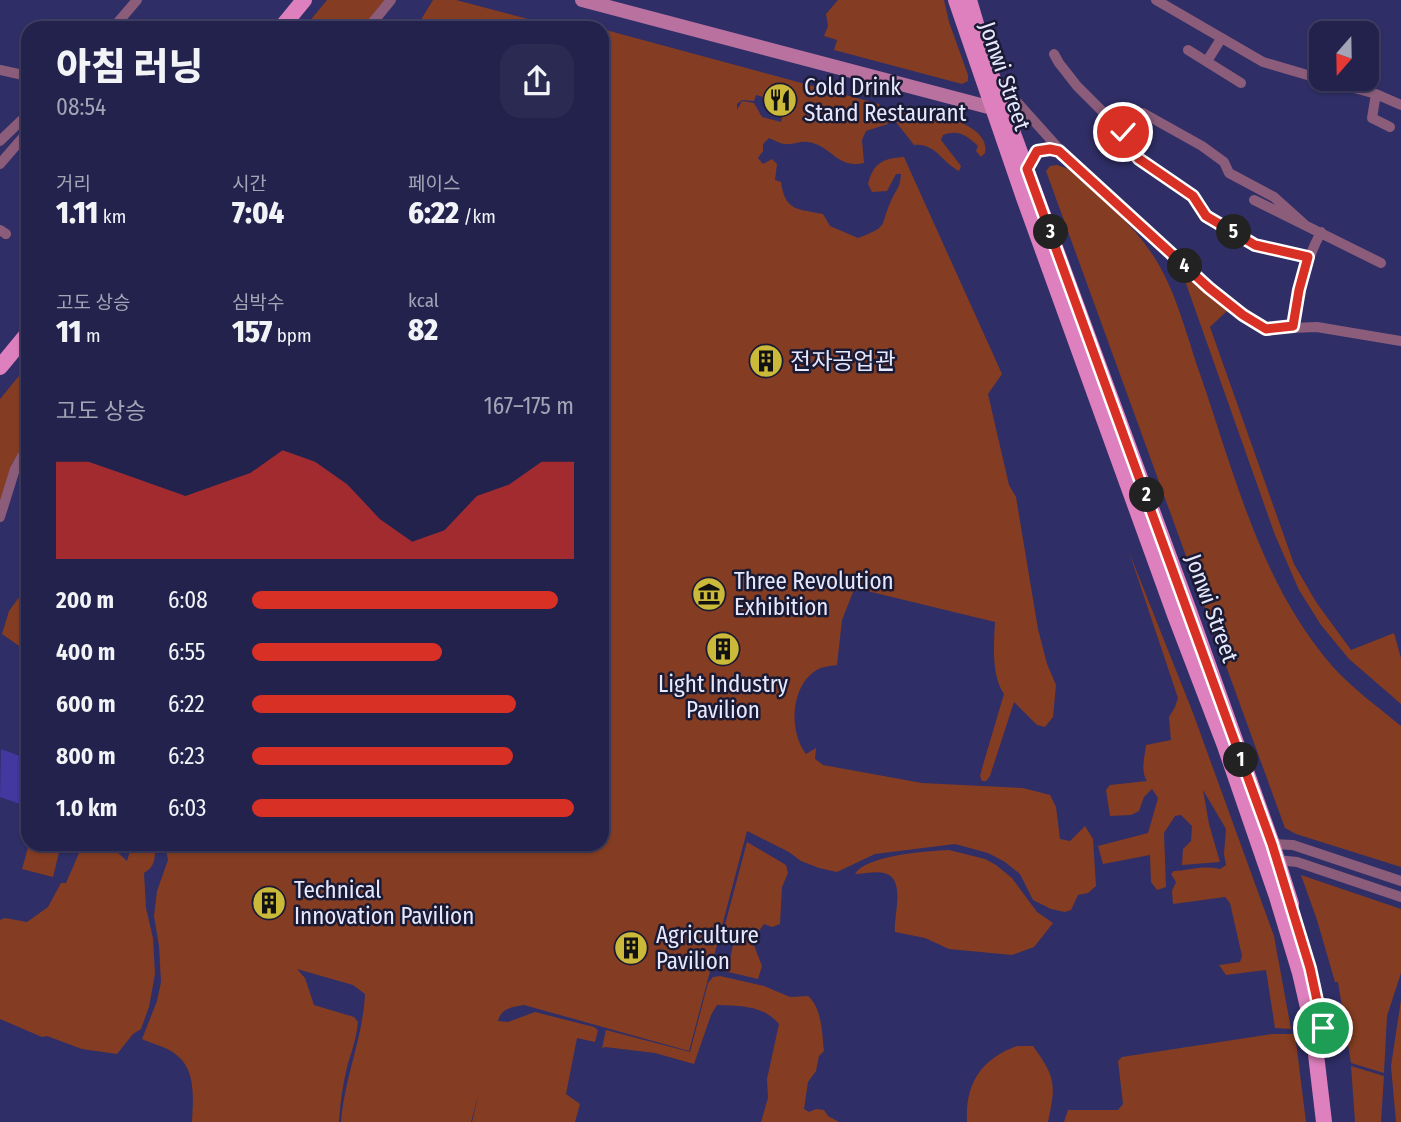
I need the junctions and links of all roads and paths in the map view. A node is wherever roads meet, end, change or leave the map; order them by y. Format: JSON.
{"nodes":[{"id":1,"x":137,"y":0,"type":"edge"},
{"id":2,"x":304,"y":0,"type":"edge"},
{"id":3,"x":391,"y":0,"type":"edge"},
{"id":4,"x":582,"y":0,"type":"edge"},
{"id":5,"x":956,"y":0,"type":"edge"},
{"id":6,"x":969,"y":0,"type":"edge"},
{"id":7,"x":1156,"y":0,"type":"edge"},
{"id":8,"x":121,"y":21,"type":"edge"},
{"id":9,"x":287,"y":21,"type":"edge"},
{"id":10,"x":374,"y":21,"type":"edge"},
{"id":11,"x":1221,"y":39,"type":"junction"},
{"id":12,"x":1188,"y":50,"type":"dead end"},
{"id":13,"x":1054,"y":54,"type":"dead end"},
{"id":14,"x":1207,"y":61,"type":"junction"},
{"id":15,"x":0,"y":70,"type":"edge"},
{"id":16,"x":990,"y":71,"type":"junction"},
{"id":17,"x":21,"y":75,"type":"edge"},
{"id":18,"x":1309,"y":75,"type":"edge"},
{"id":19,"x":1241,"y":83,"type":"dead end"},
{"id":20,"x":1365,"y":91,"type":"edge"},
{"id":21,"x":1376,"y":94,"type":"junction"},
{"id":22,"x":1401,"y":105,"type":"edge"},
{"id":23,"x":992,"y":108,"type":"junction"},
{"id":24,"x":1111,"y":117,"type":"junction"},
{"id":25,"x":21,"y":121,"type":"edge"},
{"id":26,"x":1390,"y":127,"type":"dead end"},
{"id":27,"x":21,"y":140,"type":"edge"},
{"id":28,"x":0,"y":141,"type":"edge"},
{"id":29,"x":1059,"y":151,"type":"junction"},
{"id":30,"x":0,"y":164,"type":"edge"},
{"id":31,"x":1027,"y":169,"type":"junction"},
{"id":32,"x":1254,"y":200,"type":"dead end"},
{"id":33,"x":1304,"y":224,"type":"junction"},
{"id":34,"x":1321,"y":232,"type":"junction"},
{"id":35,"x":1308,"y":257,"type":"junction"},
{"id":36,"x":1381,"y":263,"type":"dead end"},
{"id":37,"x":1293,"y":326,"type":"junction"},
{"id":38,"x":1401,"y":341,"type":"edge"},
{"id":39,"x":21,"y":342,"type":"edge"},
{"id":40,"x":0,"y":367,"type":"edge"},
{"id":41,"x":21,"y":458,"type":"edge"},
{"id":42,"x":0,"y":517,"type":"edge"},
{"id":43,"x":1275,"y":852,"type":"junction"},
{"id":44,"x":1401,"y":881,"type":"edge"},
{"id":45,"x":1401,"y":897,"type":"edge"},
{"id":46,"x":1324,"y":1122,"type":"edge"},
{"id":47,"x":1334,"y":1122,"type":"edge"}],
"edges":[{"from":1,"to":8,"type":"street"},
{"from":2,"to":9,"type":"main road"},
{"from":3,"to":10,"type":"street"},
{"from":4,"to":23,"type":"street"},
{"from":5,"to":23,"type":"main road","name":"Jonwi Street"},
{"from":6,"to":16,"type":"main road","name":"Jonwi Street"},
{"from":7,"to":11,"type":"street"},
{"from":11,"to":14,"type":"street"},
{"from":11,"to":18,"type":"street"},
{"from":12,"to":14,"type":"street"},
{"from":13,"to":24,"type":"street"},
{"from":14,"to":19,"type":"street"},
{"from":15,"to":17,"type":"street"},
{"from":16,"to":29,"type":"street"},
{"from":16,"to":31,"type":"main road","name":"Jonwi Street"},
{"from":20,"to":21,"type":"street"},
{"from":21,"to":22,"type":"street"},
{"from":21,"to":26,"type":"street"},
{"from":23,"to":46,"type":"main road","name":"Jonwi Street"},
{"from":24,"to":33,"type":"street"},
{"from":24,"to":35,"type":"street"},
{"from":25,"to":28,"type":"street"},
{"from":27,"to":30,"type":"street"},
{"from":29,"to":31,"type":"street"},
{"from":29,"to":37,"type":"street"},
{"from":31,"to":43,"type":"main road","name":"Jonwi Street"},
{"from":32,"to":33,"type":"street"},
{"from":33,"to":34,"type":"street"},
{"from":34,"to":35,"type":"street"},
{"from":34,"to":36,"type":"street"},
{"from":35,"to":37,"type":"street"},
{"from":37,"to":38,"type":"street"},
{"from":39,"to":40,"type":"main road"},
{"from":41,"to":42,"type":"street"},
{"from":43,"to":44,"type":"street"},
{"from":43,"to":45,"type":"street"},
{"from":43,"to":47,"type":"main road","name":"Jonwi Street"}]}
